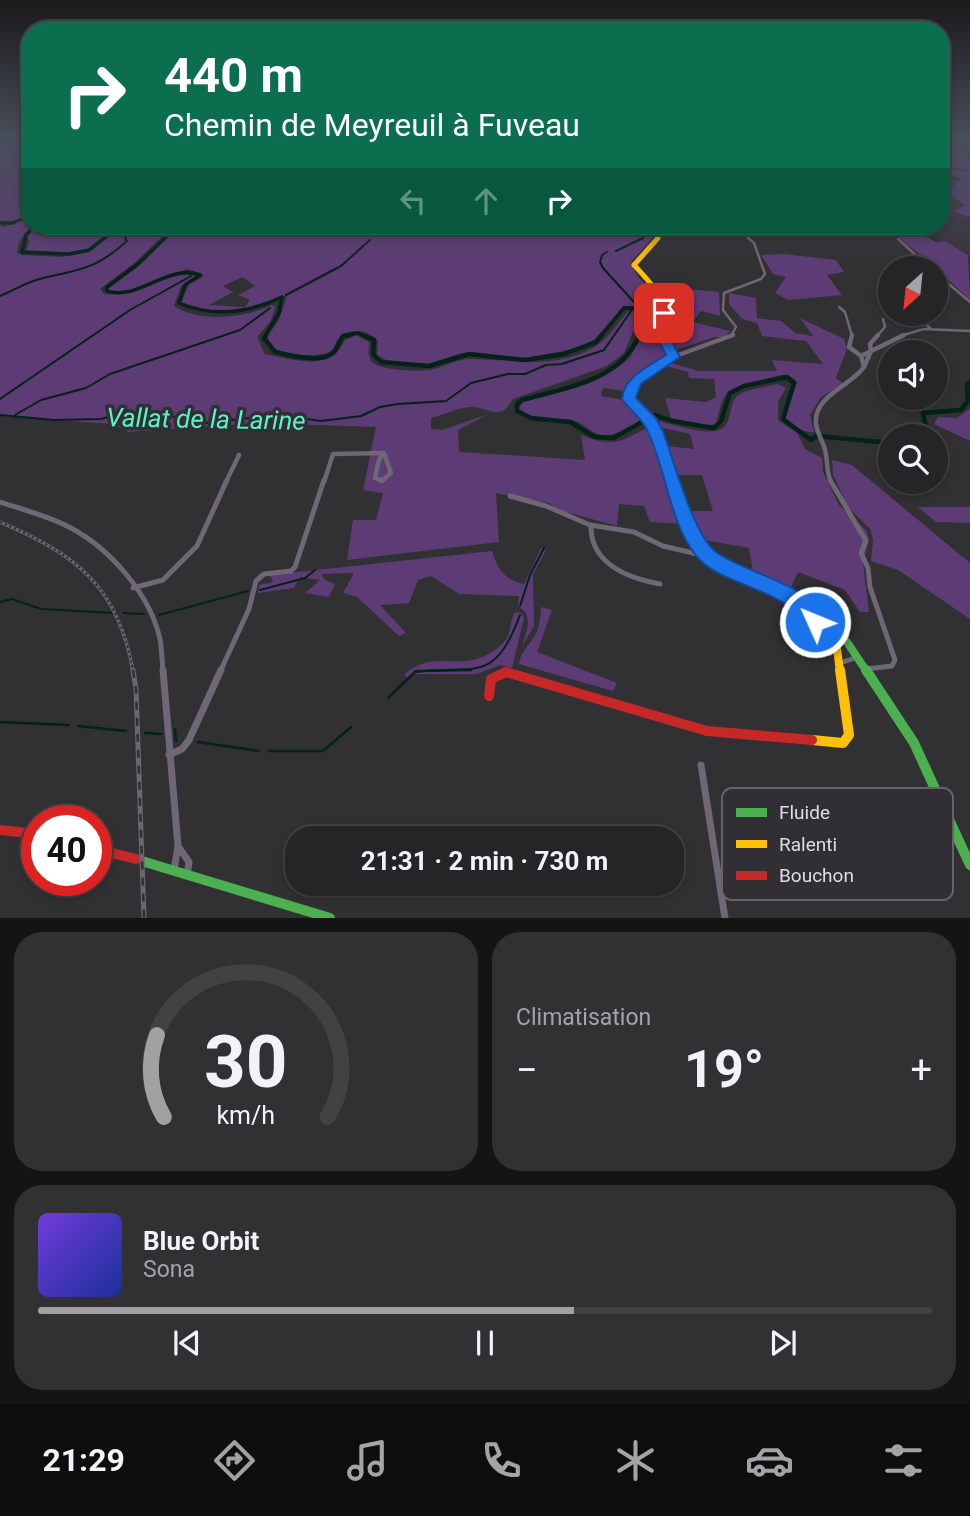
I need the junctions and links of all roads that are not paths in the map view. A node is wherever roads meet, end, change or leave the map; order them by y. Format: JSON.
{"nodes":[{"id":1,"x":657,"y":235,"type":"edge"},
{"id":2,"x":748,"y":235,"type":"edge"},
{"id":3,"x":898,"y":239,"type":"dead end"},
{"id":4,"x":917,"y":256,"type":"edge"},
{"id":5,"x":948,"y":283,"type":"edge"},
{"id":6,"x":970,"y":302,"type":"edge"},
{"id":7,"x":839,"y":307,"type":"dead end"},
{"id":8,"x":885,"y":326,"type":"edge"},
{"id":9,"x":929,"y":326,"type":"edge"},
{"id":10,"x":931,"y":328,"type":"junction"},
{"id":11,"x":970,"y":331,"type":"edge"},
{"id":12,"x":871,"y":351,"type":"junction"},
{"id":13,"x":861,"y":356,"type":"junction"},
{"id":14,"x":673,"y":357,"type":"junction"},
{"id":15,"x":864,"y":367,"type":"junction"},
{"id":16,"x":384,"y":453,"type":"junction"},
{"id":17,"x":239,"y":455,"type":"dead end"},
{"id":18,"x":510,"y":496,"type":"dead end"},
{"id":19,"x":0,"y":502,"type":"edge"},
{"id":20,"x":591,"y":525,"type":"junction"},
{"id":21,"x":707,"y":556,"type":"junction"},
{"id":22,"x":660,"y":584,"type":"dead end"},
{"id":23,"x":133,"y":588,"type":"junction"},
{"id":24,"x":816,"y":616,"type":"junction"},
{"id":25,"x":858,"y":657,"type":"junction"},
{"id":26,"x":840,"y":663,"type":"junction"},
{"id":27,"x":866,"y":669,"type":"junction"},
{"id":28,"x":489,"y":696,"type":"dead end"},
{"id":29,"x":169,"y":755,"type":"junction"},
{"id":30,"x":701,"y":765,"type":"dead end"},
{"id":31,"x":936,"y":788,"type":"edge"},
{"id":32,"x":953,"y":827,"type":"edge"},
{"id":33,"x":0,"y":830,"type":"edge"},
{"id":34,"x":21,"y":832,"type":"edge"},
{"id":35,"x":177,"y":846,"type":"junction"},
{"id":36,"x":112,"y":853,"type":"edge"},
{"id":37,"x":136,"y":859,"type":"dead end"},
{"id":38,"x":145,"y":862,"type":"dead end"},
{"id":39,"x":970,"y":865,"type":"edge"},
{"id":40,"x":173,"y":871,"type":"junction"},
{"id":41,"x":187,"y":876,"type":"junction"},
{"id":42,"x":722,"y":899,"type":"edge"},
{"id":43,"x":722,"y":900,"type":"edge"},
{"id":44,"x":330,"y":918,"type":"edge"},
{"id":45,"x":725,"y":918,"type":"edge"}],
"edges":[{"from":1,"to":14,"type":"street"},
{"from":2,"to":14,"type":"street"},
{"from":3,"to":4,"type":"street"},
{"from":5,"to":6,"type":"street"},
{"from":7,"to":13,"type":"street"},
{"from":8,"to":12,"type":"street"},
{"from":9,"to":10,"type":"street"},
{"from":10,"to":11,"type":"street"},
{"from":10,"to":12,"type":"street"},
{"from":12,"to":13,"type":"street"},
{"from":12,"to":15,"type":"street"},
{"from":13,"to":15,"type":"street"},
{"from":14,"to":21,"type":"street"},
{"from":15,"to":27,"type":"street"},
{"from":16,"to":16,"type":"street"},
{"from":16,"to":29,"type":"street"},
{"from":17,"to":23,"type":"street"},
{"from":18,"to":20,"type":"street"},
{"from":19,"to":23,"type":"street"},
{"from":20,"to":21,"type":"street"},
{"from":20,"to":22,"type":"street"},
{"from":21,"to":24,"type":"street"},
{"from":23,"to":29,"type":"street"},
{"from":24,"to":25,"type":"street"},
{"from":24,"to":26,"type":"street"},
{"from":25,"to":26,"type":"street"},
{"from":25,"to":27,"type":"street"},
{"from":26,"to":28,"type":"street"},
{"from":27,"to":31,"type":"street"},
{"from":29,"to":35,"type":"street"},
{"from":30,"to":42,"type":"street"},
{"from":32,"to":39,"type":"street"},
{"from":33,"to":34,"type":"street"},
{"from":35,"to":40,"type":"street"},
{"from":35,"to":41,"type":"street"},
{"from":36,"to":37,"type":"street"},
{"from":38,"to":40,"type":"street"},
{"from":40,"to":41,"type":"street"},
{"from":41,"to":44,"type":"street"},
{"from":43,"to":45,"type":"street"}]}
